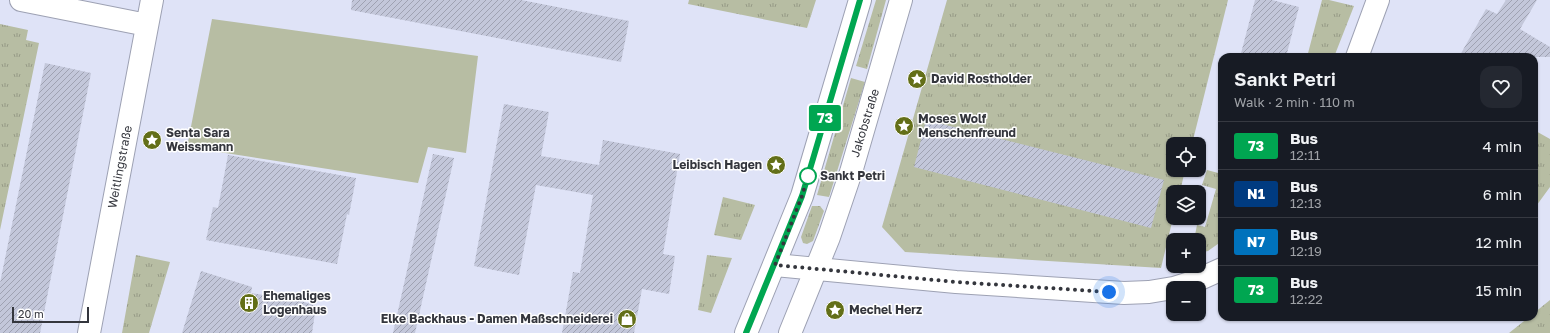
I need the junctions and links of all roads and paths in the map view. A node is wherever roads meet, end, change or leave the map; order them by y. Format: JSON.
{"nodes":[{"id":1,"x":21,"y":0,"type":"edge"},
{"id":2,"x":152,"y":0,"type":"edge"},
{"id":3,"x":860,"y":0,"type":"edge"},
{"id":4,"x":902,"y":0,"type":"edge"},
{"id":5,"x":1378,"y":0,"type":"edge"},
{"id":6,"x":147,"y":25,"type":"junction"},
{"id":7,"x":1358,"y":53,"type":"edge"},
{"id":8,"x":775,"y":265,"type":"junction"},
{"id":9,"x":817,"y":270,"type":"junction"},
{"id":10,"x":1218,"y":271,"type":"edge"},
{"id":11,"x":1195,"y":281,"type":"edge"},
{"id":12,"x":1166,"y":289,"type":"edge"},
{"id":13,"x":89,"y":333,"type":"edge"},
{"id":14,"x":746,"y":333,"type":"edge"},
{"id":15,"x":790,"y":333,"type":"edge"}],
"edges":[{"from":1,"to":6,"type":"street"},
{"from":2,"to":6,"type":"street","name":"Weitlingstraße"},
{"from":3,"to":8,"type":"street"},
{"from":4,"to":9,"type":"street","name":"Jakobstraße"},
{"from":5,"to":7,"type":"street"},
{"from":6,"to":13,"type":"street","name":"Weitlingstraße"},
{"from":8,"to":9,"type":"street"},
{"from":8,"to":14,"type":"street"},
{"from":9,"to":12,"type":"street"},
{"from":9,"to":15,"type":"street","name":"Jakobstraße"},
{"from":10,"to":11,"type":"street"}]}
